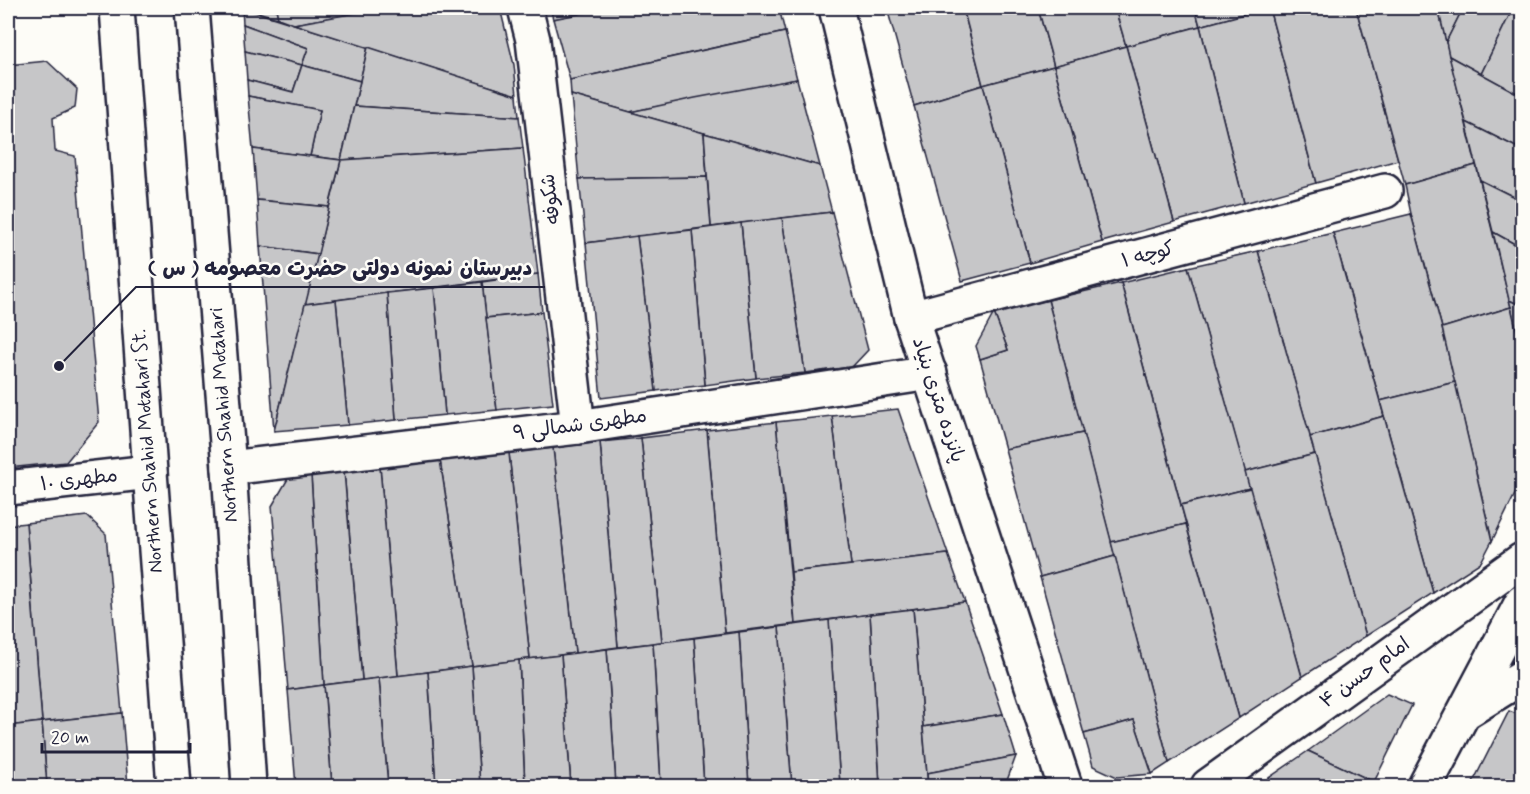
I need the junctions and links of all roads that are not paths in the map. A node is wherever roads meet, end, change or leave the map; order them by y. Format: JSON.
{"nodes":[{"id":1,"x":117,"y":8,"type":"edge"},
{"id":2,"x":192,"y":8,"type":"edge"},
{"id":3,"x":525,"y":8,"type":"edge"},
{"id":4,"x":836,"y":8,"type":"edge"},
{"id":5,"x":1385,"y":191,"type":"dead end"},
{"id":6,"x":911,"y":318,"type":"junction"},
{"id":7,"x":930,"y":373,"type":"junction"},
{"id":8,"x":578,"y":427,"type":"junction"},
{"id":9,"x":229,"y":468,"type":"junction"},
{"id":10,"x":150,"y":472,"type":"junction"},
{"id":11,"x":8,"y":488,"type":"edge"},
{"id":12,"x":1522,"y":560,"type":"edge"},
{"id":13,"x":1522,"y":602,"type":"edge"},
{"id":14,"x":1522,"y":677,"type":"edge"},
{"id":15,"x":1464,"y":713,"type":"junction"},
{"id":16,"x":174,"y":786,"type":"edge"},
{"id":17,"x":249,"y":786,"type":"edge"},
{"id":18,"x":1065,"y":786,"type":"edge"},
{"id":19,"x":1208,"y":786,"type":"edge"},
{"id":20,"x":1425,"y":786,"type":"edge"}],
"edges":[{"from":1,"to":10,"type":"street","name":"Northern Shahid Motahari St."},
{"from":2,"to":9,"type":"street","name":"Northern Shahid Motahari"},
{"from":3,"to":8,"type":"street","name":"شکوفه"},
{"from":4,"to":6,"type":"street","name":"پانزده متری بنیاد"},
{"from":5,"to":6,"type":"street","name":"کوچه ۱"},
{"from":6,"to":7,"type":"street","name":"پانزده متری بنیاد"},
{"from":7,"to":8,"type":"street","name":"مطهری شمالی ۹"},
{"from":7,"to":18,"type":"street","name":"پانزده متری بنیاد"},
{"from":8,"to":9,"type":"street","name":"مطهری شمالی ۹"},
{"from":9,"to":17,"type":"street","name":"Northern Shahid Motahari"},
{"from":10,"to":11,"type":"street","name":"مطهری ۱۰"},
{"from":10,"to":16,"type":"street","name":"Northern Shahid Motahari St."},
{"from":12,"to":19,"type":"street","name":"امام حسن ۴"},
{"from":13,"to":15,"type":"street"},
{"from":14,"to":15,"type":"street"},
{"from":15,"to":20,"type":"street"}]}
